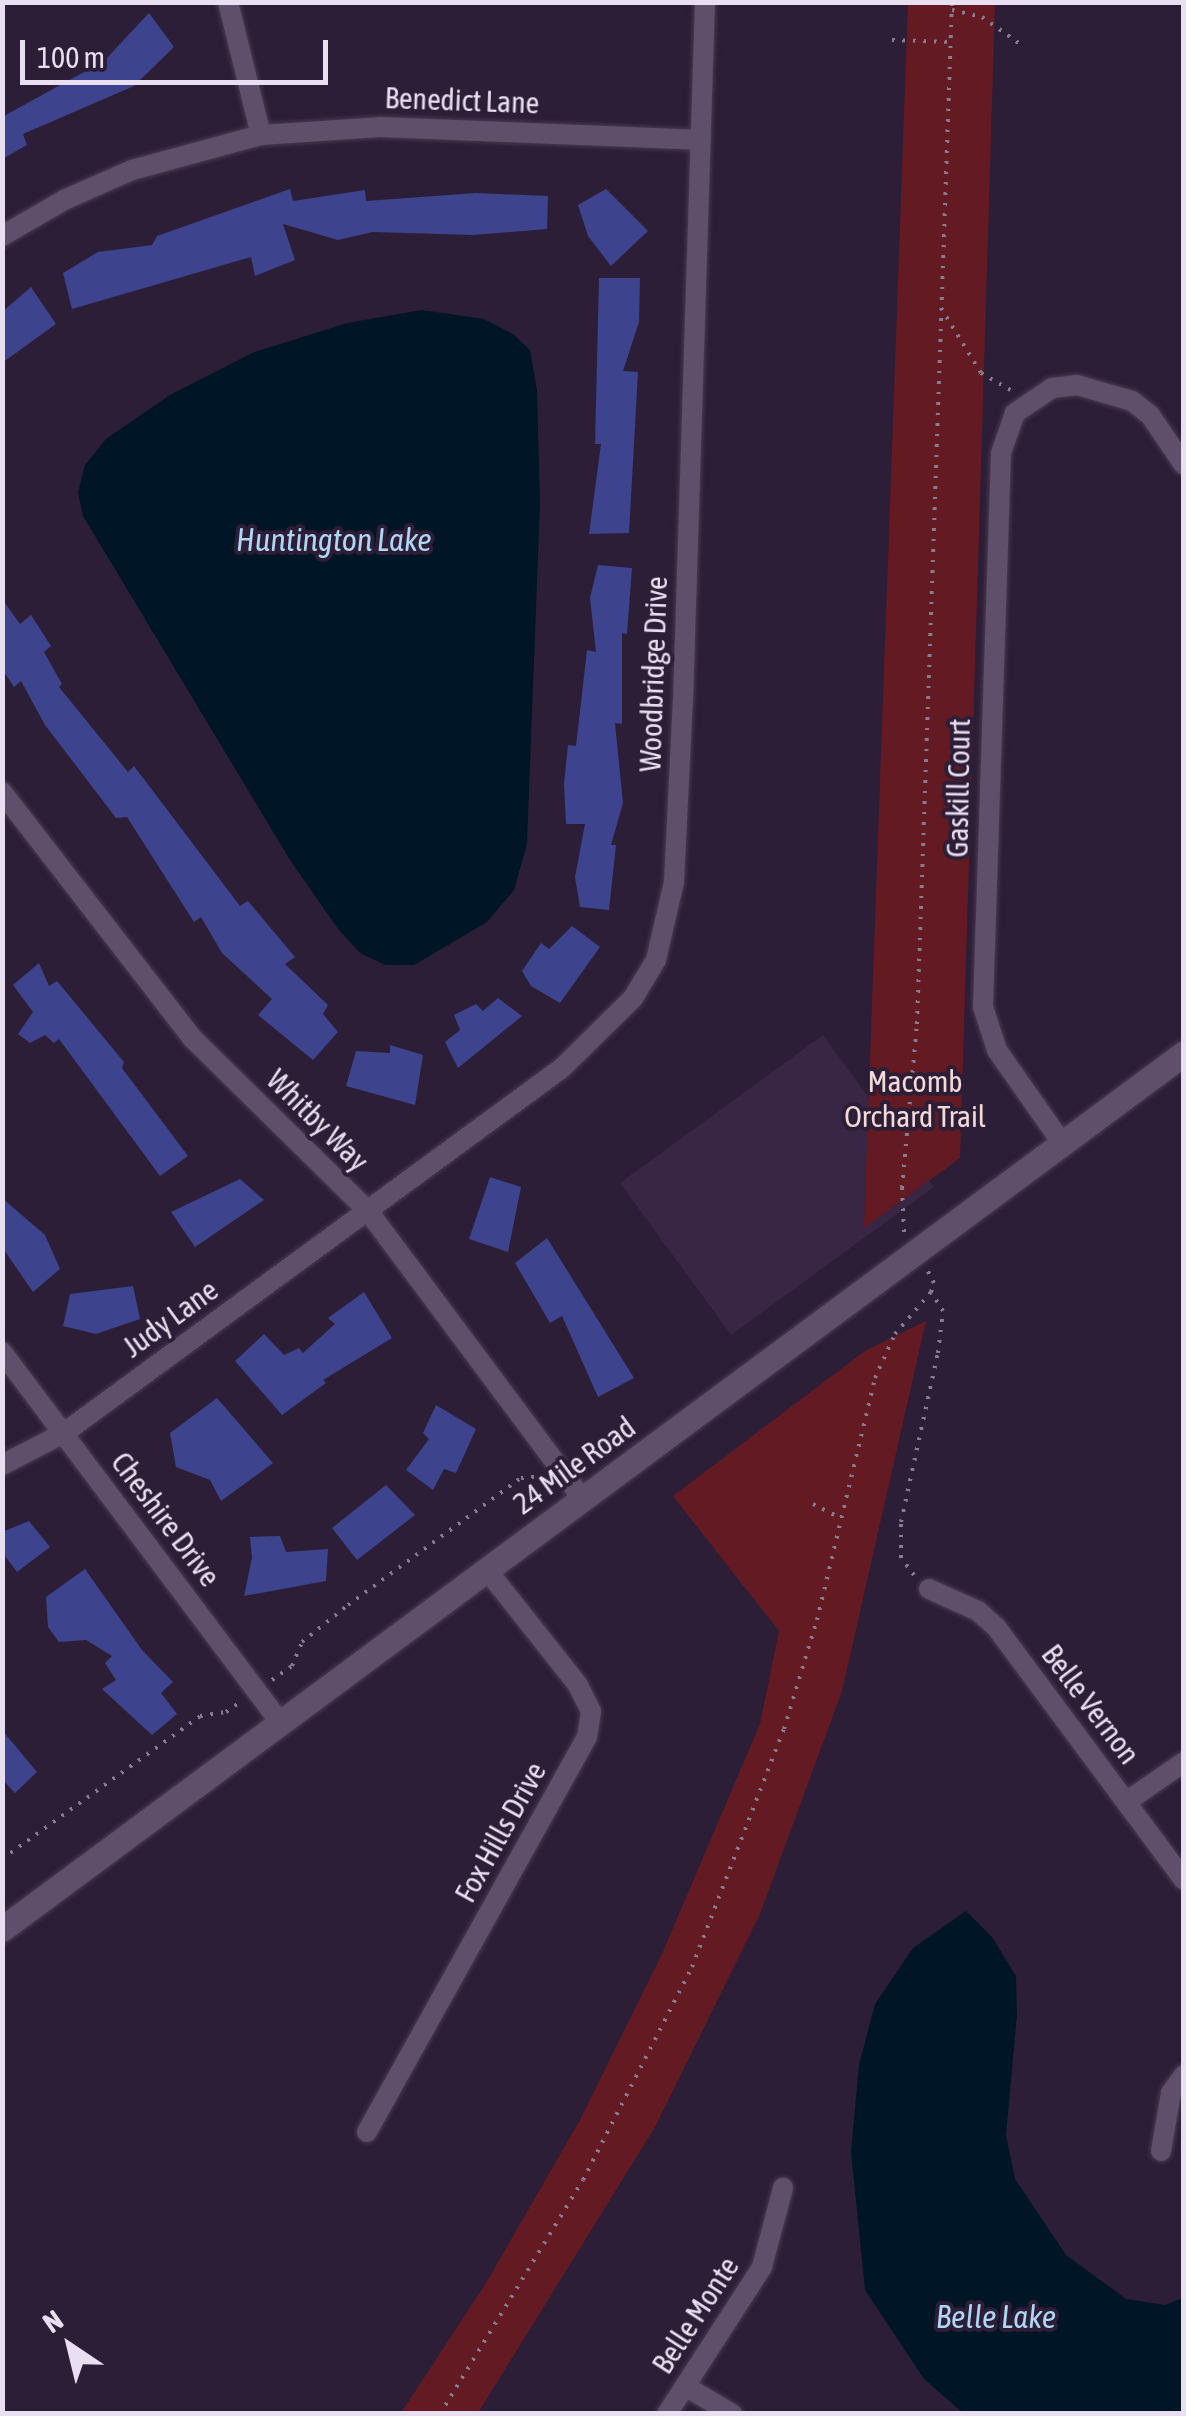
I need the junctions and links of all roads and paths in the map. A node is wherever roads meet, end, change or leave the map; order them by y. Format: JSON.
{"nodes":[{"id":1,"x":228,"y":2,"type":"edge"},
{"id":2,"x":705,"y":2,"type":"edge"},
{"id":3,"x":952,"y":2,"type":"edge"},
{"id":4,"x":952,"y":10,"type":"junction"},
{"id":5,"x":892,"y":40,"type":"dead end"},
{"id":6,"x":950,"y":42,"type":"junction"},
{"id":7,"x":1023,"y":46,"type":"dead end"},
{"id":8,"x":260,"y":135,"type":"junction"},
{"id":9,"x":701,"y":140,"type":"junction"},
{"id":10,"x":2,"y":236,"type":"edge"},
{"id":11,"x":942,"y":308,"type":"junction"},
{"id":12,"x":1032,"y":398,"type":"junction"},
{"id":13,"x":1184,"y":465,"type":"edge"},
{"id":14,"x":2,"y":792,"type":"edge"},
{"id":15,"x":1184,"y":1054,"type":"edge"},
{"id":16,"x":1062,"y":1144,"type":"junction"},
{"id":17,"x":368,"y":1211,"type":"junction"},
{"id":18,"x":918,"y":1252,"type":"junction"},
{"id":19,"x":931,"y":1292,"type":"junction"},
{"id":20,"x":2,"y":1352,"type":"edge"},
{"id":21,"x":64,"y":1433,"type":"junction"},
{"id":22,"x":558,"y":1464,"type":"junction"},
{"id":23,"x":2,"y":1465,"type":"edge"},
{"id":24,"x":584,"y":1499,"type":"junction"},
{"id":25,"x":813,"y":1504,"type":"dead end"},
{"id":26,"x":841,"y":1519,"type":"junction"},
{"id":27,"x":486,"y":1570,"type":"junction"},
{"id":28,"x":929,"y":1589,"type":"joint"},
{"id":29,"x":257,"y":1691,"type":"junction"},
{"id":30,"x":281,"y":1723,"type":"junction"},
{"id":31,"x":1184,"y":1762,"type":"edge"},
{"id":32,"x":1126,"y":1802,"type":"junction"},
{"id":33,"x":2,"y":1859,"type":"edge"},
{"id":34,"x":1184,"y":1880,"type":"edge"},
{"id":35,"x":2,"y":1929,"type":"edge"},
{"id":36,"x":1184,"y":2075,"type":"edge"},
{"id":37,"x":367,"y":2132,"type":"dead end"},
{"id":38,"x":1161,"y":2151,"type":"dead end"},
{"id":39,"x":784,"y":2188,"type":"dead end"},
{"id":40,"x":686,"y":2386,"type":"junction"},
{"id":41,"x":440,"y":2414,"type":"edge"},
{"id":42,"x":667,"y":2414,"type":"edge"},
{"id":43,"x":732,"y":2414,"type":"edge"}],
"edges":[{"from":1,"to":8,"type":"street"},
{"from":2,"to":9,"type":"street","name":"Woodbridge Drive"},
{"from":3,"to":4,"type":"path"},
{"from":4,"to":6,"type":"path"},
{"from":4,"to":7,"type":"path"},
{"from":5,"to":6,"type":"path"},
{"from":6,"to":11,"type":"path"},
{"from":8,"to":9,"type":"street","name":"Benedict Lane"},
{"from":8,"to":10,"type":"street","name":"Benedict Lane"},
{"from":9,"to":17,"type":"street","name":"Woodbridge Drive"},
{"from":11,"to":12,"type":"path"},
{"from":11,"to":18,"type":"path"},
{"from":12,"to":13,"type":"street"},
{"from":12,"to":16,"type":"street","name":"Gaskill Court"},
{"from":14,"to":17,"type":"street","name":"Whitby Way"},
{"from":15,"to":16,"type":"street","name":"24 Mile Road"},
{"from":16,"to":18,"type":"street","name":"24 Mile Road"},
{"from":17,"to":21,"type":"street","name":"Judy Lane"},
{"from":17,"to":22,"type":"street","name":"Whitby Way"},
{"from":18,"to":19,"type":"path"},
{"from":18,"to":24,"type":"street","name":"24 Mile Road"},
{"from":19,"to":26,"type":"path"},
{"from":19,"to":28,"type":"path"},
{"from":20,"to":21,"type":"street","name":"Cheshire Drive"},
{"from":21,"to":23,"type":"street","name":"Judy Lane"},
{"from":21,"to":29,"type":"street","name":"Cheshire Drive"},
{"from":22,"to":24,"type":"street","name":"Whitby Way"},
{"from":22,"to":29,"type":"path"},
{"from":24,"to":27,"type":"street","name":"24 Mile Road"},
{"from":25,"to":26,"type":"path"},
{"from":26,"to":41,"type":"path"},
{"from":27,"to":30,"type":"street","name":"24 Mile Road"},
{"from":27,"to":37,"type":"street","name":"Fox Hills Drive"},
{"from":28,"to":32,"type":"street","name":"Belle Vernon"},
{"from":29,"to":30,"type":"street","name":"Cheshire Drive"},
{"from":29,"to":33,"type":"path"},
{"from":30,"to":35,"type":"street","name":"24 Mile Road"},
{"from":31,"to":32,"type":"street"},
{"from":32,"to":34,"type":"street","name":"Belle Vernon"},
{"from":36,"to":38,"type":"street"},
{"from":39,"to":40,"type":"street","name":"Belle Monte"},
{"from":40,"to":42,"type":"street","name":"Belle Monte"},
{"from":40,"to":43,"type":"street"}]}
